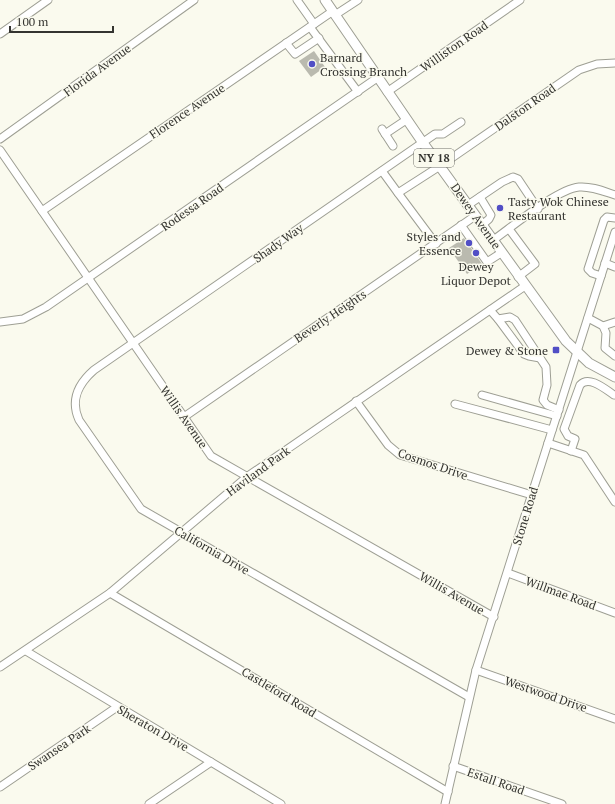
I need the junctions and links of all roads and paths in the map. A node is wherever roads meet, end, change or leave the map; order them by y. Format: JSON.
{"nodes":[{"id":1,"x":48,"y":0,"type":"edge"},
{"id":2,"x":194,"y":0,"type":"edge"},
{"id":3,"x":297,"y":0,"type":"edge"},
{"id":4,"x":325,"y":0,"type":"edge"},
{"id":5,"x":358,"y":0,"type":"edge"},
{"id":6,"x":520,"y":0,"type":"edge"},
{"id":7,"x":334,"y":13,"type":"junction"},
{"id":8,"x":312,"y":25,"type":"junction"},
{"id":9,"x":0,"y":34,"type":"edge"},
{"id":10,"x":319,"y":38,"type":"junction"},
{"id":11,"x":286,"y":43,"type":"junction"},
{"id":12,"x":615,"y":63,"type":"edge"},
{"id":13,"x":377,"y":78,"type":"junction"},
{"id":14,"x":358,"y":92,"type":"junction"},
{"id":15,"x":387,"y":92,"type":"junction"},
{"id":16,"x":406,"y":120,"type":"junction"},
{"id":17,"x":461,"y":122,"type":"dead end"},
{"id":18,"x":0,"y":139,"type":"edge"},
{"id":19,"x":423,"y":143,"type":"junction"},
{"id":20,"x":393,"y":146,"type":"dead end"},
{"id":21,"x":0,"y":150,"type":"edge"},
{"id":22,"x":440,"y":166,"type":"junction"},
{"id":23,"x":382,"y":171,"type":"junction"},
{"id":24,"x":398,"y":193,"type":"junction"},
{"id":25,"x":615,"y":195,"type":"edge"},
{"id":26,"x":480,"y":197,"type":"junction"},
{"id":27,"x":468,"y":205,"type":"junction"},
{"id":28,"x":538,"y":209,"type":"junction"},
{"id":29,"x":42,"y":211,"type":"junction"},
{"id":30,"x":475,"y":216,"type":"junction"},
{"id":31,"x":615,"y":218,"type":"edge"},
{"id":32,"x":462,"y":225,"type":"junction"},
{"id":33,"x":482,"y":225,"type":"junction"},
{"id":34,"x":509,"y":229,"type":"junction"},
{"id":35,"x":615,"y":232,"type":"edge"},
{"id":36,"x":492,"y":240,"type":"junction"},
{"id":37,"x":436,"y":244,"type":"junction"},
{"id":38,"x":501,"y":252,"type":"junction"},
{"id":39,"x":605,"y":263,"type":"junction"},
{"id":40,"x":615,"y":266,"type":"edge"},
{"id":41,"x":601,"y":276,"type":"junction"},
{"id":42,"x":518,"y":277,"type":"junction"},
{"id":43,"x":88,"y":278,"type":"junction"},
{"id":44,"x":525,"y":286,"type":"junction"},
{"id":45,"x":490,"y":310,"type":"junction"},
{"id":46,"x":588,"y":318,"type":"junction"},
{"id":47,"x":498,"y":319,"type":"junction"},
{"id":48,"x":0,"y":322,"type":"edge"},
{"id":49,"x":615,"y":322,"type":"edge"},
{"id":50,"x":603,"y":326,"type":"junction"},
{"id":51,"x":133,"y":343,"type":"junction"},
{"id":52,"x":577,"y":353,"type":"junction"},
{"id":53,"x":615,"y":356,"type":"edge"},
{"id":54,"x":540,"y":358,"type":"junction"},
{"id":55,"x":615,"y":378,"type":"edge"},
{"id":56,"x":614,"y":394,"type":"edge"},
{"id":57,"x":482,"y":395,"type":"dead end"},
{"id":58,"x":356,"y":401,"type":"junction"},
{"id":59,"x":615,"y":403,"type":"edge"},
{"id":60,"x":455,"y":404,"type":"dead end"},
{"id":61,"x":558,"y":413,"type":"junction"},
{"id":62,"x":184,"y":417,"type":"junction"},
{"id":63,"x":552,"y":430,"type":"junction"},
{"id":64,"x":548,"y":443,"type":"junction"},
{"id":65,"x":571,"y":451,"type":"junction"},
{"id":66,"x":248,"y":476,"type":"junction"},
{"id":67,"x":532,"y":495,"type":"junction"},
{"id":68,"x":615,"y":502,"type":"edge"},
{"id":69,"x":181,"y":532,"type":"junction"},
{"id":70,"x":508,"y":573,"type":"junction"},
{"id":71,"x":110,"y":593,"type":"junction"},
{"id":72,"x":615,"y":613,"type":"edge"},
{"id":73,"x":494,"y":617,"type":"junction"},
{"id":74,"x":26,"y":651,"type":"junction"},
{"id":75,"x":0,"y":667,"type":"edge"},
{"id":76,"x":476,"y":670,"type":"junction"},
{"id":77,"x":469,"y":697,"type":"junction"},
{"id":78,"x":117,"y":707,"type":"junction"},
{"id":79,"x":615,"y":719,"type":"edge"},
{"id":80,"x":211,"y":762,"type":"junction"},
{"id":81,"x":453,"y":766,"type":"junction"},
{"id":82,"x":0,"y":787,"type":"edge"},
{"id":83,"x":448,"y":792,"type":"junction"},
{"id":84,"x":149,"y":804,"type":"edge"},
{"id":85,"x":281,"y":804,"type":"edge"},
{"id":86,"x":445,"y":804,"type":"edge"},
{"id":87,"x":562,"y":804,"type":"edge"}],
"edges":[{"from":1,"to":9,"type":"street"},
{"from":2,"to":18,"type":"street","name":"Florida Avenue"},
{"from":3,"to":8,"type":"street"},
{"from":4,"to":7,"type":"main road","name":"Dewey Avenue","number":"NY 18"},
{"from":5,"to":7,"type":"street","name":"Florence Avenue"},
{"from":6,"to":15,"type":"street","name":"Williston Road"},
{"from":7,"to":8,"type":"street","name":"Florence Avenue"},
{"from":7,"to":13,"type":"main road","name":"Dewey Avenue","number":"NY 18"},
{"from":8,"to":10,"type":"street"},
{"from":8,"to":11,"type":"street","name":"Florence Avenue"},
{"from":10,"to":11,"type":"street"},
{"from":10,"to":14,"type":"street"},
{"from":11,"to":29,"type":"street","name":"Florence Avenue"},
{"from":12,"to":22,"type":"street","name":"Dalston Road"},
{"from":13,"to":14,"type":"street","name":"Rodessa Road"},
{"from":13,"to":15,"type":"main road","name":"Dewey Avenue","number":"NY 18"},
{"from":14,"to":43,"type":"street","name":"Rodessa Road"},
{"from":15,"to":16,"type":"main road","name":"Dewey Avenue","number":"NY 18"},
{"from":16,"to":19,"type":"main road","name":"Dewey Avenue","number":"NY 18"},
{"from":16,"to":20,"type":"street"},
{"from":17,"to":19,"type":"street","name":"Shady Way"},
{"from":19,"to":22,"type":"main road","name":"Dewey Avenue","number":"NY 18"},
{"from":19,"to":23,"type":"street","name":"Shady Way"},
{"from":21,"to":29,"type":"street","name":"Willis Avenue"},
{"from":22,"to":24,"type":"street","name":"Dalston Road"},
{"from":22,"to":27,"type":"main road","name":"Dewey Avenue","number":"NY 18"},
{"from":23,"to":24,"type":"street"},
{"from":23,"to":51,"type":"street","name":"Shady Way"},
{"from":24,"to":37,"type":"street"},
{"from":25,"to":28,"type":"street"},
{"from":26,"to":27,"type":"street"},
{"from":26,"to":28,"type":"street"},
{"from":26,"to":33,"type":"street"},
{"from":27,"to":30,"type":"main road","name":"Dewey Avenue","number":"NY 18"},
{"from":28,"to":34,"type":"street"},
{"from":29,"to":43,"type":"street","name":"Willis Avenue"},
{"from":30,"to":32,"type":"street","name":"Beverly Heights"},
{"from":30,"to":33,"type":"main road","name":"Dewey Avenue","number":"NY 18"},
{"from":31,"to":41,"type":"street"},
{"from":32,"to":37,"type":"street","name":"Beverly Heights"},
{"from":32,"to":38,"type":"street"},
{"from":33,"to":36,"type":"main road","name":"Dewey Avenue","number":"NY 18"},
{"from":34,"to":36,"type":"street"},
{"from":34,"to":42,"type":"street"},
{"from":35,"to":39,"type":"street","name":"Stone Road"},
{"from":36,"to":38,"type":"main road","name":"Dewey Avenue","number":"NY 18"},
{"from":37,"to":62,"type":"street","name":"Beverly Heights"},
{"from":38,"to":42,"type":"main road","name":"Dewey Avenue","number":"NY 18"},
{"from":39,"to":40,"type":"street"},
{"from":39,"to":41,"type":"street","name":"Stone Road"},
{"from":41,"to":46,"type":"street","name":"Stone Road"},
{"from":42,"to":44,"type":"main road","name":"Dewey Avenue","number":"NY 18"},
{"from":43,"to":48,"type":"street","name":"Rodessa Road"},
{"from":43,"to":51,"type":"street","name":"Willis Avenue"},
{"from":44,"to":45,"type":"street","name":"Haviland Park"},
{"from":44,"to":52,"type":"main road","name":"Dewey Avenue","number":"NY 18"},
{"from":45,"to":47,"type":"street"},
{"from":45,"to":58,"type":"street","name":"Haviland Park"},
{"from":46,"to":50,"type":"street"},
{"from":46,"to":52,"type":"street","name":"Stone Road"},
{"from":47,"to":54,"type":"street"},
{"from":47,"to":54,"type":"street"},
{"from":49,"to":50,"type":"street"},
{"from":50,"to":53,"type":"street"},
{"from":51,"to":62,"type":"street","name":"Willis Avenue"},
{"from":51,"to":69,"type":"street","name":"California Drive"},
{"from":52,"to":55,"type":"main road","name":"Dewey Avenue","number":"NY 18"},
{"from":52,"to":61,"type":"street","name":"Stone Road"},
{"from":54,"to":61,"type":"street"},
{"from":56,"to":59,"type":"street"},
{"from":56,"to":65,"type":"street"},
{"from":57,"to":61,"type":"street"},
{"from":58,"to":66,"type":"street","name":"Haviland Park"},
{"from":58,"to":67,"type":"street","name":"Cosmos Drive"},
{"from":60,"to":63,"type":"street"},
{"from":61,"to":63,"type":"street","name":"Stone Road"},
{"from":62,"to":66,"type":"street","name":"Willis Avenue"},
{"from":63,"to":64,"type":"street","name":"Stone Road"},
{"from":64,"to":65,"type":"street"},
{"from":64,"to":67,"type":"street","name":"Stone Road"},
{"from":65,"to":68,"type":"street"},
{"from":66,"to":69,"type":"street","name":"Haviland Park"},
{"from":66,"to":73,"type":"street","name":"Willis Avenue"},
{"from":67,"to":70,"type":"street","name":"Stone Road"},
{"from":69,"to":71,"type":"street","name":"Haviland Park"},
{"from":69,"to":77,"type":"street","name":"California Drive"},
{"from":70,"to":72,"type":"street","name":"Willmae Road"},
{"from":70,"to":73,"type":"street","name":"Stone Road"},
{"from":71,"to":74,"type":"street","name":"Haviland Park"},
{"from":71,"to":83,"type":"street","name":"Castleford Road"},
{"from":73,"to":76,"type":"street","name":"Stone Road"},
{"from":74,"to":75,"type":"street","name":"Haviland Park"},
{"from":74,"to":78,"type":"street","name":"Sheraton Drive"},
{"from":76,"to":77,"type":"street","name":"Stone Road"},
{"from":76,"to":79,"type":"street","name":"Westwood Drive"},
{"from":77,"to":81,"type":"street","name":"Stone Road"},
{"from":78,"to":80,"type":"street","name":"Sheraton Drive"},
{"from":78,"to":82,"type":"street","name":"Swansea Park"},
{"from":80,"to":84,"type":"street"},
{"from":80,"to":85,"type":"street","name":"Sheraton Drive"},
{"from":81,"to":83,"type":"street","name":"Stone Road"},
{"from":81,"to":87,"type":"street","name":"Estall Road"},
{"from":83,"to":86,"type":"street","name":"Stone Road"}]}
